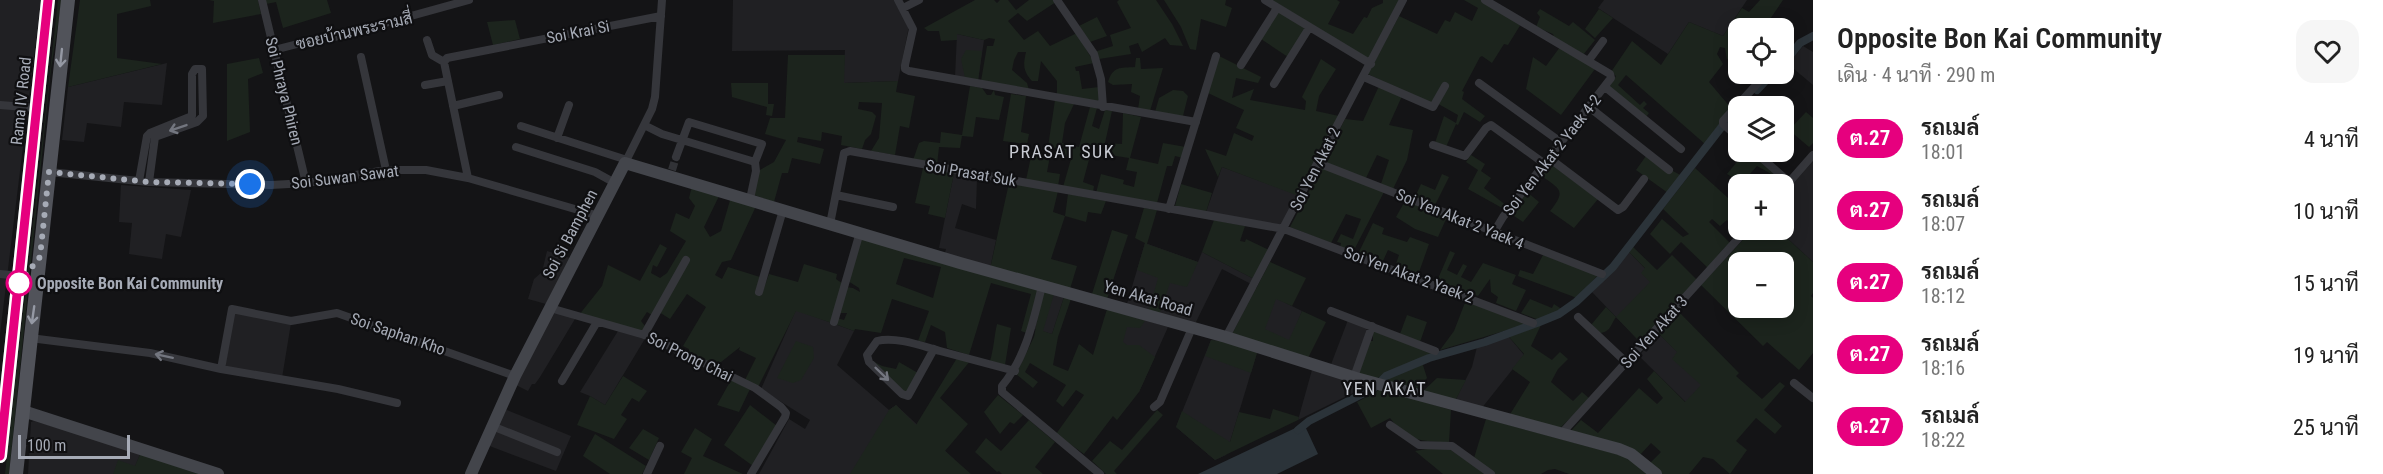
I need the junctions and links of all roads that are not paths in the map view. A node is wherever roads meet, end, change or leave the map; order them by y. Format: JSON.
{"nodes":[{"id":1,"x":48,"y":0,"type":"edge"},
{"id":2,"x":68,"y":0,"type":"edge"},
{"id":3,"x":262,"y":0,"type":"edge"},
{"id":4,"x":469,"y":0,"type":"edge"},
{"id":5,"x":662,"y":0,"type":"edge"},
{"id":6,"x":919,"y":0,"type":"edge"},
{"id":7,"x":1057,"y":0,"type":"edge"},
{"id":8,"x":1265,"y":0,"type":"edge"},
{"id":9,"x":1403,"y":0,"type":"edge"},
{"id":10,"x":1485,"y":0,"type":"edge"},
{"id":11,"x":901,"y":4,"type":"edge"},
{"id":12,"x":1277,"y":8,"type":"junction"},
{"id":13,"x":661,"y":16,"type":"junction"},
{"id":14,"x":1309,"y":28,"type":"junction"},
{"id":15,"x":427,"y":40,"type":"dead end"},
{"id":16,"x":1603,"y":40,"type":"dead end"},
{"id":17,"x":274,"y":50,"type":"junction"},
{"id":18,"x":361,"y":57,"type":"dead end"},
{"id":19,"x":1216,"y":57,"type":"dead end"},
{"id":20,"x":1589,"y":60,"type":"junction"},
{"id":21,"x":444,"y":62,"type":"junction"},
{"id":22,"x":1241,"y":64,"type":"dead end"},
{"id":23,"x":1371,"y":64,"type":"junction"},
{"id":24,"x":1364,"y":77,"type":"junction"},
{"id":25,"x":448,"y":81,"type":"junction"},
{"id":26,"x":1479,"y":83,"type":"dead end"},
{"id":27,"x":1275,"y":84,"type":"dead end"},
{"id":28,"x":1757,"y":84,"type":"edge"},
{"id":29,"x":425,"y":85,"type":"dead end"},
{"id":30,"x":1445,"y":86,"type":"dead end"},
{"id":31,"x":1605,"y":87,"type":"junction"},
{"id":32,"x":203,"y":94,"type":"junction"},
{"id":33,"x":192,"y":95,"type":"junction"},
{"id":34,"x":499,"y":95,"type":"dead end"},
{"id":35,"x":1745,"y":96,"type":"edge"},
{"id":36,"x":0,"y":105,"type":"edge"},
{"id":37,"x":569,"y":105,"type":"dead end"},
{"id":38,"x":453,"y":106,"type":"junction"},
{"id":39,"x":1103,"y":107,"type":"junction"},
{"id":40,"x":1589,"y":107,"type":"junction"},
{"id":41,"x":37,"y":108,"type":"junction"},
{"id":42,"x":1728,"y":113,"type":"edge"},
{"id":43,"x":196,"y":117,"type":"junction"},
{"id":44,"x":1196,"y":122,"type":"junction"},
{"id":45,"x":644,"y":124,"type":"junction"},
{"id":46,"x":521,"y":126,"type":"dead end"},
{"id":47,"x":1728,"y":128,"type":"edge"},
{"id":48,"x":154,"y":134,"type":"junction"},
{"id":49,"x":557,"y":138,"type":"junction"},
{"id":50,"x":682,"y":140,"type":"junction"},
{"id":51,"x":1562,"y":143,"type":"junction"},
{"id":52,"x":1433,"y":145,"type":"dead end"},
{"id":53,"x":516,"y":147,"type":"dead end"},
{"id":54,"x":1681,"y":149,"type":"dead end"},
{"id":55,"x":1813,"y":155,"type":"edge"},
{"id":56,"x":676,"y":157,"type":"tunnel mouth"},
{"id":57,"x":626,"y":161,"type":"junction"},
{"id":58,"x":1547,"y":161,"type":"junction"},
{"id":59,"x":755,"y":162,"type":"junction"},
{"id":60,"x":1764,"y":162,"type":"edge"},
{"id":61,"x":1318,"y":163,"type":"junction"},
{"id":62,"x":386,"y":170,"type":"junction"},
{"id":63,"x":1669,"y":170,"type":"dead end"},
{"id":64,"x":49,"y":172,"type":"junction"},
{"id":65,"x":1776,"y":174,"type":"edge"},
{"id":66,"x":1794,"y":176,"type":"edge"},
{"id":67,"x":468,"y":178,"type":"junction"},
{"id":68,"x":1644,"y":179,"type":"dead end"},
{"id":69,"x":139,"y":181,"type":"junction"},
{"id":70,"x":149,"y":182,"type":"junction"},
{"id":71,"x":306,"y":183,"type":"junction"},
{"id":72,"x":615,"y":183,"type":"junction"},
{"id":73,"x":836,"y":195,"type":"junction"},
{"id":74,"x":750,"y":199,"type":"junction"},
{"id":75,"x":893,"y":207,"type":"dead end"},
{"id":76,"x":1169,"y":209,"type":"junction"},
{"id":77,"x":783,"y":210,"type":"junction"},
{"id":78,"x":599,"y":216,"type":"junction"},
{"id":79,"x":830,"y":224,"type":"junction"},
{"id":80,"x":1284,"y":229,"type":"junction"},
{"id":81,"x":860,"y":232,"type":"junction"},
{"id":82,"x":1494,"y":232,"type":"junction"},
{"id":83,"x":1737,"y":240,"type":"edge"},
{"id":84,"x":686,"y":260,"type":"dead end"},
{"id":85,"x":0,"y":274,"type":"edge"},
{"id":86,"x":1602,"y":274,"type":"dead end"},
{"id":87,"x":20,"y":276,"type":"junction"},
{"id":88,"x":1042,"y":286,"type":"junction"},
{"id":89,"x":759,"y":292,"type":"dead end"},
{"id":90,"x":550,"y":308,"type":"junction"},
{"id":91,"x":1331,"y":311,"type":"dead end"},
{"id":92,"x":1578,"y":317,"type":"dead end"},
{"id":93,"x":597,"y":322,"type":"junction"},
{"id":94,"x":834,"y":322,"type":"dead end"},
{"id":95,"x":1533,"y":322,"type":"dead end"},
{"id":96,"x":1372,"y":326,"type":"junction"},
{"id":97,"x":1192,"y":328,"type":"junction"},
{"id":98,"x":645,"y":335,"type":"junction"},
{"id":99,"x":1226,"y":337,"type":"junction"},
{"id":100,"x":30,"y":338,"type":"junction"},
{"id":101,"x":934,"y":349,"type":"junction"},
{"id":102,"x":1435,"y":351,"type":"dead end"},
{"id":103,"x":1627,"y":363,"type":"junction"},
{"id":104,"x":221,"y":369,"type":"junction"},
{"id":105,"x":1015,"y":371,"type":"junction"},
{"id":106,"x":515,"y":376,"type":"junction"},
{"id":107,"x":1354,"y":377,"type":"junction"},
{"id":108,"x":562,"y":381,"type":"dead end"},
{"id":109,"x":1794,"y":383,"type":"dead end"},
{"id":110,"x":3,"y":392,"type":"edge"},
{"id":111,"x":1813,"y":398,"type":"edge"},
{"id":112,"x":397,"y":403,"type":"dead end"},
{"id":113,"x":1154,"y":407,"type":"dead end"},
{"id":114,"x":23,"y":411,"type":"junction"},
{"id":115,"x":1390,"y":425,"type":"dead end"},
{"id":116,"x":492,"y":426,"type":"junction"},
{"id":117,"x":1561,"y":434,"type":"junction"},
{"id":118,"x":660,"y":446,"type":"dead end"},
{"id":119,"x":557,"y":452,"type":"dead end"},
{"id":120,"x":0,"y":456,"type":"edge"},
{"id":121,"x":16,"y":474,"type":"edge"},
{"id":122,"x":218,"y":474,"type":"edge"},
{"id":123,"x":471,"y":474,"type":"edge"},
{"id":124,"x":646,"y":474,"type":"edge"},
{"id":125,"x":751,"y":474,"type":"edge"},
{"id":126,"x":1100,"y":474,"type":"edge"},
{"id":127,"x":1491,"y":474,"type":"edge"},
{"id":128,"x":1656,"y":474,"type":"edge"}],
"edges":[{"from":1,"to":41,"type":"main road","name":"Rama IV Road"},
{"from":2,"to":64,"type":"main road","one_way":true},
{"from":3,"to":17,"type":"street","name":"Soi Phraya Phiren"},
{"from":4,"to":17,"type":"street","name":"ซอยบ้านพระรามสี่"},
{"from":5,"to":13,"type":"street","name":"Soi Si Bamphen"},
{"from":6,"to":11,"type":"street"},
{"from":7,"to":39,"type":"street"},
{"from":8,"to":12,"type":"street"},
{"from":9,"to":23,"type":"street","name":"Soi Yen Akat 2"},
{"from":10,"to":20,"type":"street"},
{"from":11,"to":39,"type":"street"},
{"from":12,"to":14,"type":"street"},
{"from":12,"to":22,"type":"street"},
{"from":13,"to":21,"type":"street","name":"Soi Krai Si"},
{"from":13,"to":45,"type":"street","name":"Soi Si Bamphen"},
{"from":14,"to":23,"type":"street"},
{"from":14,"to":27,"type":"street"},
{"from":15,"to":21,"type":"street"},
{"from":16,"to":20,"type":"street"},
{"from":17,"to":71,"type":"street","name":"Soi Phraya Phiren"},
{"from":18,"to":62,"type":"street"},
{"from":19,"to":44,"type":"street"},
{"from":20,"to":31,"type":"street","name":"Soi Yen Akat 2 Yaek 4-2"},
{"from":21,"to":25,"type":"street"},
{"from":23,"to":24,"type":"street","name":"Soi Yen Akat 2"},
{"from":24,"to":30,"type":"street"},
{"from":24,"to":61,"type":"street","name":"Soi Yen Akat 2"},
{"from":25,"to":29,"type":"street"},
{"from":25,"to":38,"type":"street"},
{"from":26,"to":51,"type":"street"},
{"from":28,"to":35,"type":"street"},
{"from":31,"to":40,"type":"street","name":"Soi Yen Akat 2 Yaek 4-2"},
{"from":31,"to":54,"type":"street"},
{"from":32,"to":33,"type":"street"},
{"from":32,"to":33,"type":"street"},
{"from":32,"to":43,"type":"street"},
{"from":33,"to":43,"type":"street"},
{"from":34,"to":38,"type":"street"},
{"from":36,"to":41,"type":"street"},
{"from":37,"to":49,"type":"street"},
{"from":38,"to":67,"type":"street"},
{"from":39,"to":44,"type":"street"},
{"from":40,"to":51,"type":"street","name":"Soi Yen Akat 2 Yaek 4-2"},
{"from":40,"to":63,"type":"street"},
{"from":41,"to":87,"type":"main road","name":"Rama IV Road"},
{"from":42,"to":47,"type":"street"},
{"from":43,"to":48,"type":"street"},
{"from":44,"to":76,"type":"street"},
{"from":45,"to":50,"type":"street"},
{"from":45,"to":57,"type":"street","name":"Soi Si Bamphen"},
{"from":46,"to":49,"type":"street"},
{"from":48,"to":69,"type":"street"},
{"from":48,"to":70,"type":"street"},
{"from":49,"to":57,"type":"street"},
{"from":50,"to":56,"type":"street"},
{"from":50,"to":59,"type":"street"},
{"from":50,"to":59,"type":"street"},
{"from":51,"to":58,"type":"street","name":"Soi Yen Akat 2 Yaek 4-2"},
{"from":52,"to":58,"type":"street"},
{"from":53,"to":72,"type":"street"},
{"from":55,"to":66,"type":"street"},
{"from":57,"to":72,"type":"street","name":"Soi Si Bamphen"},
{"from":57,"to":74,"type":"street","name":"Yen Akat Road"},
{"from":58,"to":68,"type":"street"},
{"from":58,"to":82,"type":"street","name":"Soi Yen Akat 2 Yaek 4-2"},
{"from":59,"to":74,"type":"street"},
{"from":60,"to":65,"type":"street"},
{"from":61,"to":80,"type":"street","name":"Soi Yen Akat 2"},
{"from":61,"to":82,"type":"street","name":"Soi Yen Akat 2 Yaek 4"},
{"from":62,"to":67,"type":"street","name":"Soi Suwan Sawat"},
{"from":62,"to":71,"type":"street","name":"Soi Suwan Sawat"},
{"from":64,"to":69,"type":"street","name":"Soi Suwan Sawat"},
{"from":64,"to":100,"type":"main road","one_way":true},
{"from":67,"to":78,"type":"street","name":"Soi Suwan Sawat"},
{"from":69,"to":70,"type":"street","name":"Soi Suwan Sawat"},
{"from":70,"to":71,"type":"street","name":"Soi Suwan Sawat"},
{"from":72,"to":78,"type":"street","name":"Soi Si Bamphen"},
{"from":73,"to":75,"type":"street"},
{"from":73,"to":76,"type":"street","name":"Soi Prasat Suk"},
{"from":73,"to":79,"type":"street","name":"Soi Prasat Suk"},
{"from":74,"to":77,"type":"street","name":"Yen Akat Road"},
{"from":76,"to":80,"type":"street","name":"Soi Prasat Suk"},
{"from":77,"to":79,"type":"street","name":"Yen Akat Road"},
{"from":77,"to":89,"type":"street"},
{"from":78,"to":90,"type":"street","name":"Soi Si Bamphen"},
{"from":79,"to":81,"type":"street","name":"Yen Akat Road"},
{"from":80,"to":95,"type":"street","name":"Soi Yen Akat 2 Yaek 2"},
{"from":80,"to":99,"type":"street","name":"Soi Yen Akat 2"},
{"from":81,"to":88,"type":"street","name":"Yen Akat Road"},
{"from":81,"to":94,"type":"street"},
{"from":82,"to":86,"type":"street","name":"Soi Yen Akat 2 Yaek 4"},
{"from":83,"to":103,"type":"street","name":"Soi Yen Akat 3"},
{"from":84,"to":98,"type":"street"},
{"from":85,"to":87,"type":"street"},
{"from":87,"to":110,"type":"main road","name":"Rama IV Road"},
{"from":88,"to":97,"type":"street","name":"Yen Akat Road"},
{"from":88,"to":105,"type":"street"},
{"from":90,"to":93,"type":"street","name":"Soi Prong Chai"},
{"from":90,"to":106,"type":"street","name":"Soi Si Bamphen"},
{"from":91,"to":96,"type":"street"},
{"from":92,"to":103,"type":"street"},
{"from":93,"to":98,"type":"street","name":"Soi Prong Chai"},
{"from":93,"to":108,"type":"street"},
{"from":96,"to":102,"type":"street"},
{"from":96,"to":107,"type":"street"},
{"from":97,"to":99,"type":"street","name":"Yen Akat Road"},
{"from":97,"to":113,"type":"street"},
{"from":98,"to":125,"type":"street","name":"Soi Prong Chai"},
{"from":99,"to":107,"type":"street","name":"Yen Akat Road"},
{"from":104,"to":100,"type":"street","one_way":true},
{"from":100,"to":114,"type":"main road"},
{"from":101,"to":101,"type":"street","one_way":true},
{"from":101,"to":105,"type":"street"},
{"from":103,"to":117,"type":"street","name":"Soi Yen Akat 3"},
{"from":104,"to":106,"type":"street","name":"Soi Saphan Kho"},
{"from":104,"to":112,"type":"street"},
{"from":105,"to":126,"type":"street"},
{"from":106,"to":116,"type":"street","name":"Soi Si Bamphen"},
{"from":107,"to":117,"type":"street","name":"Yen Akat Road"},
{"from":109,"to":111,"type":"street"},
{"from":110,"to":120,"type":"main road","name":"Rama IV Road"},
{"from":114,"to":121,"type":"main road"},
{"from":114,"to":122,"type":"street"},
{"from":115,"to":127,"type":"street"},
{"from":116,"to":119,"type":"street"},
{"from":116,"to":123,"type":"street","name":"Soi Si Bamphen"},
{"from":117,"to":128,"type":"street","name":"Yen Akat Road"},
{"from":118,"to":124,"type":"street"}]}
